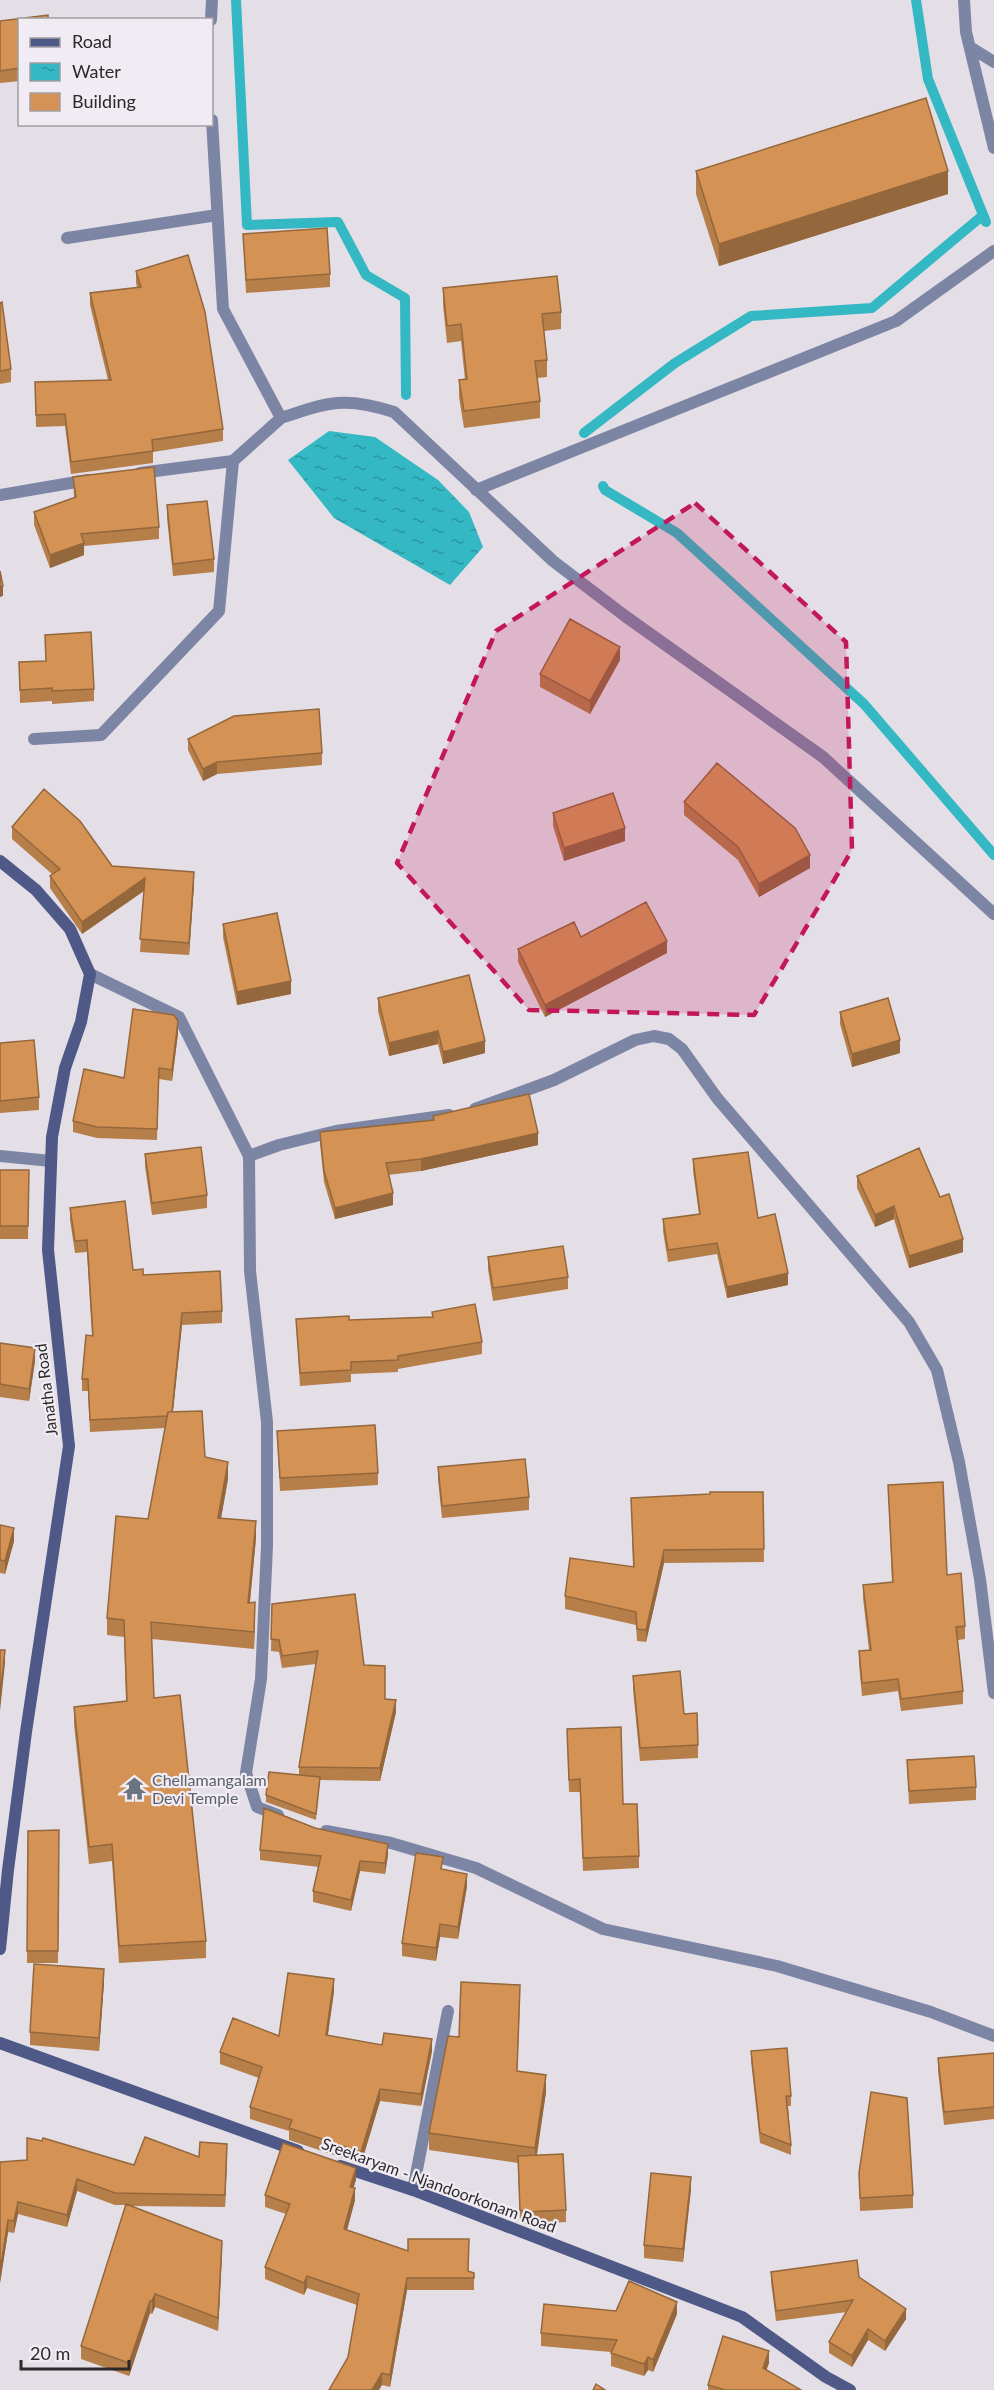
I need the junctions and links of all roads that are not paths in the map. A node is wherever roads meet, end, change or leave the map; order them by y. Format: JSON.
{"nodes":[{"id":1,"x":212,"y":0,"type":"edge"},
{"id":2,"x":964,"y":0,"type":"edge"},
{"id":3,"x":211,"y":18,"type":"edge"},
{"id":4,"x":969,"y":47,"type":"junction"},
{"id":5,"x":994,"y":62,"type":"edge"},
{"id":6,"x":212,"y":126,"type":"edge"},
{"id":7,"x":994,"y":148,"type":"edge"},
{"id":8,"x":217,"y":215,"type":"junction"},
{"id":9,"x":67,"y":238,"type":"dead end"},
{"id":10,"x":994,"y":251,"type":"edge"},
{"id":11,"x":281,"y":418,"type":"junction"},
{"id":12,"x":233,"y":461,"type":"junction"},
{"id":13,"x":132,"y":474,"type":"edge"},
{"id":14,"x":99,"y":479,"type":"edge"},
{"id":15,"x":476,"y":490,"type":"junction"},
{"id":16,"x":0,"y":495,"type":"edge"},
{"id":17,"x":34,"y":739,"type":"dead end"},
{"id":18,"x":0,"y":861,"type":"edge"},
{"id":19,"x":994,"y":914,"type":"edge"},
{"id":20,"x":90,"y":974,"type":"junction"},
{"id":21,"x":0,"y":1156,"type":"edge"},
{"id":22,"x":249,"y":1156,"type":"junction"},
{"id":23,"x":51,"y":1161,"type":"junction"},
{"id":24,"x":994,"y":1693,"type":"edge"},
{"id":25,"x":294,"y":1821,"type":"edge"},
{"id":26,"x":312,"y":1828,"type":"edge"},
{"id":27,"x":0,"y":1949,"type":"edge"},
{"id":28,"x":448,"y":2011,"type":"dead end"},
{"id":29,"x":994,"y":2036,"type":"edge"},
{"id":30,"x":0,"y":2043,"type":"edge"},
{"id":31,"x":412,"y":2190,"type":"junction"},
{"id":32,"x":850,"y":2390,"type":"edge"}],
"edges":[{"from":1,"to":3,"type":"street"},
{"from":2,"to":4,"type":"street"},
{"from":4,"to":5,"type":"street"},
{"from":4,"to":7,"type":"street"},
{"from":6,"to":8,"type":"street"},
{"from":8,"to":9,"type":"street"},
{"from":8,"to":11,"type":"street"},
{"from":10,"to":15,"type":"street"},
{"from":11,"to":12,"type":"street"},
{"from":11,"to":15,"type":"street"},
{"from":12,"to":13,"type":"street"},
{"from":12,"to":17,"type":"street"},
{"from":14,"to":16,"type":"street"},
{"from":15,"to":19,"type":"street"},
{"from":18,"to":20,"type":"street"},
{"from":20,"to":22,"type":"street"},
{"from":20,"to":23,"type":"street","name":"Janatha Road"},
{"from":21,"to":23,"type":"street"},
{"from":22,"to":24,"type":"street"},
{"from":22,"to":25,"type":"street"},
{"from":23,"to":27,"type":"street","name":"Janatha Road"},
{"from":26,"to":29,"type":"street"},
{"from":28,"to":31,"type":"street"},
{"from":30,"to":31,"type":"street","name":"Sreekaryam - Njandoorkonam Road"},
{"from":31,"to":32,"type":"street","name":"Sreekaryam - Njandoorkonam Road"}]}
